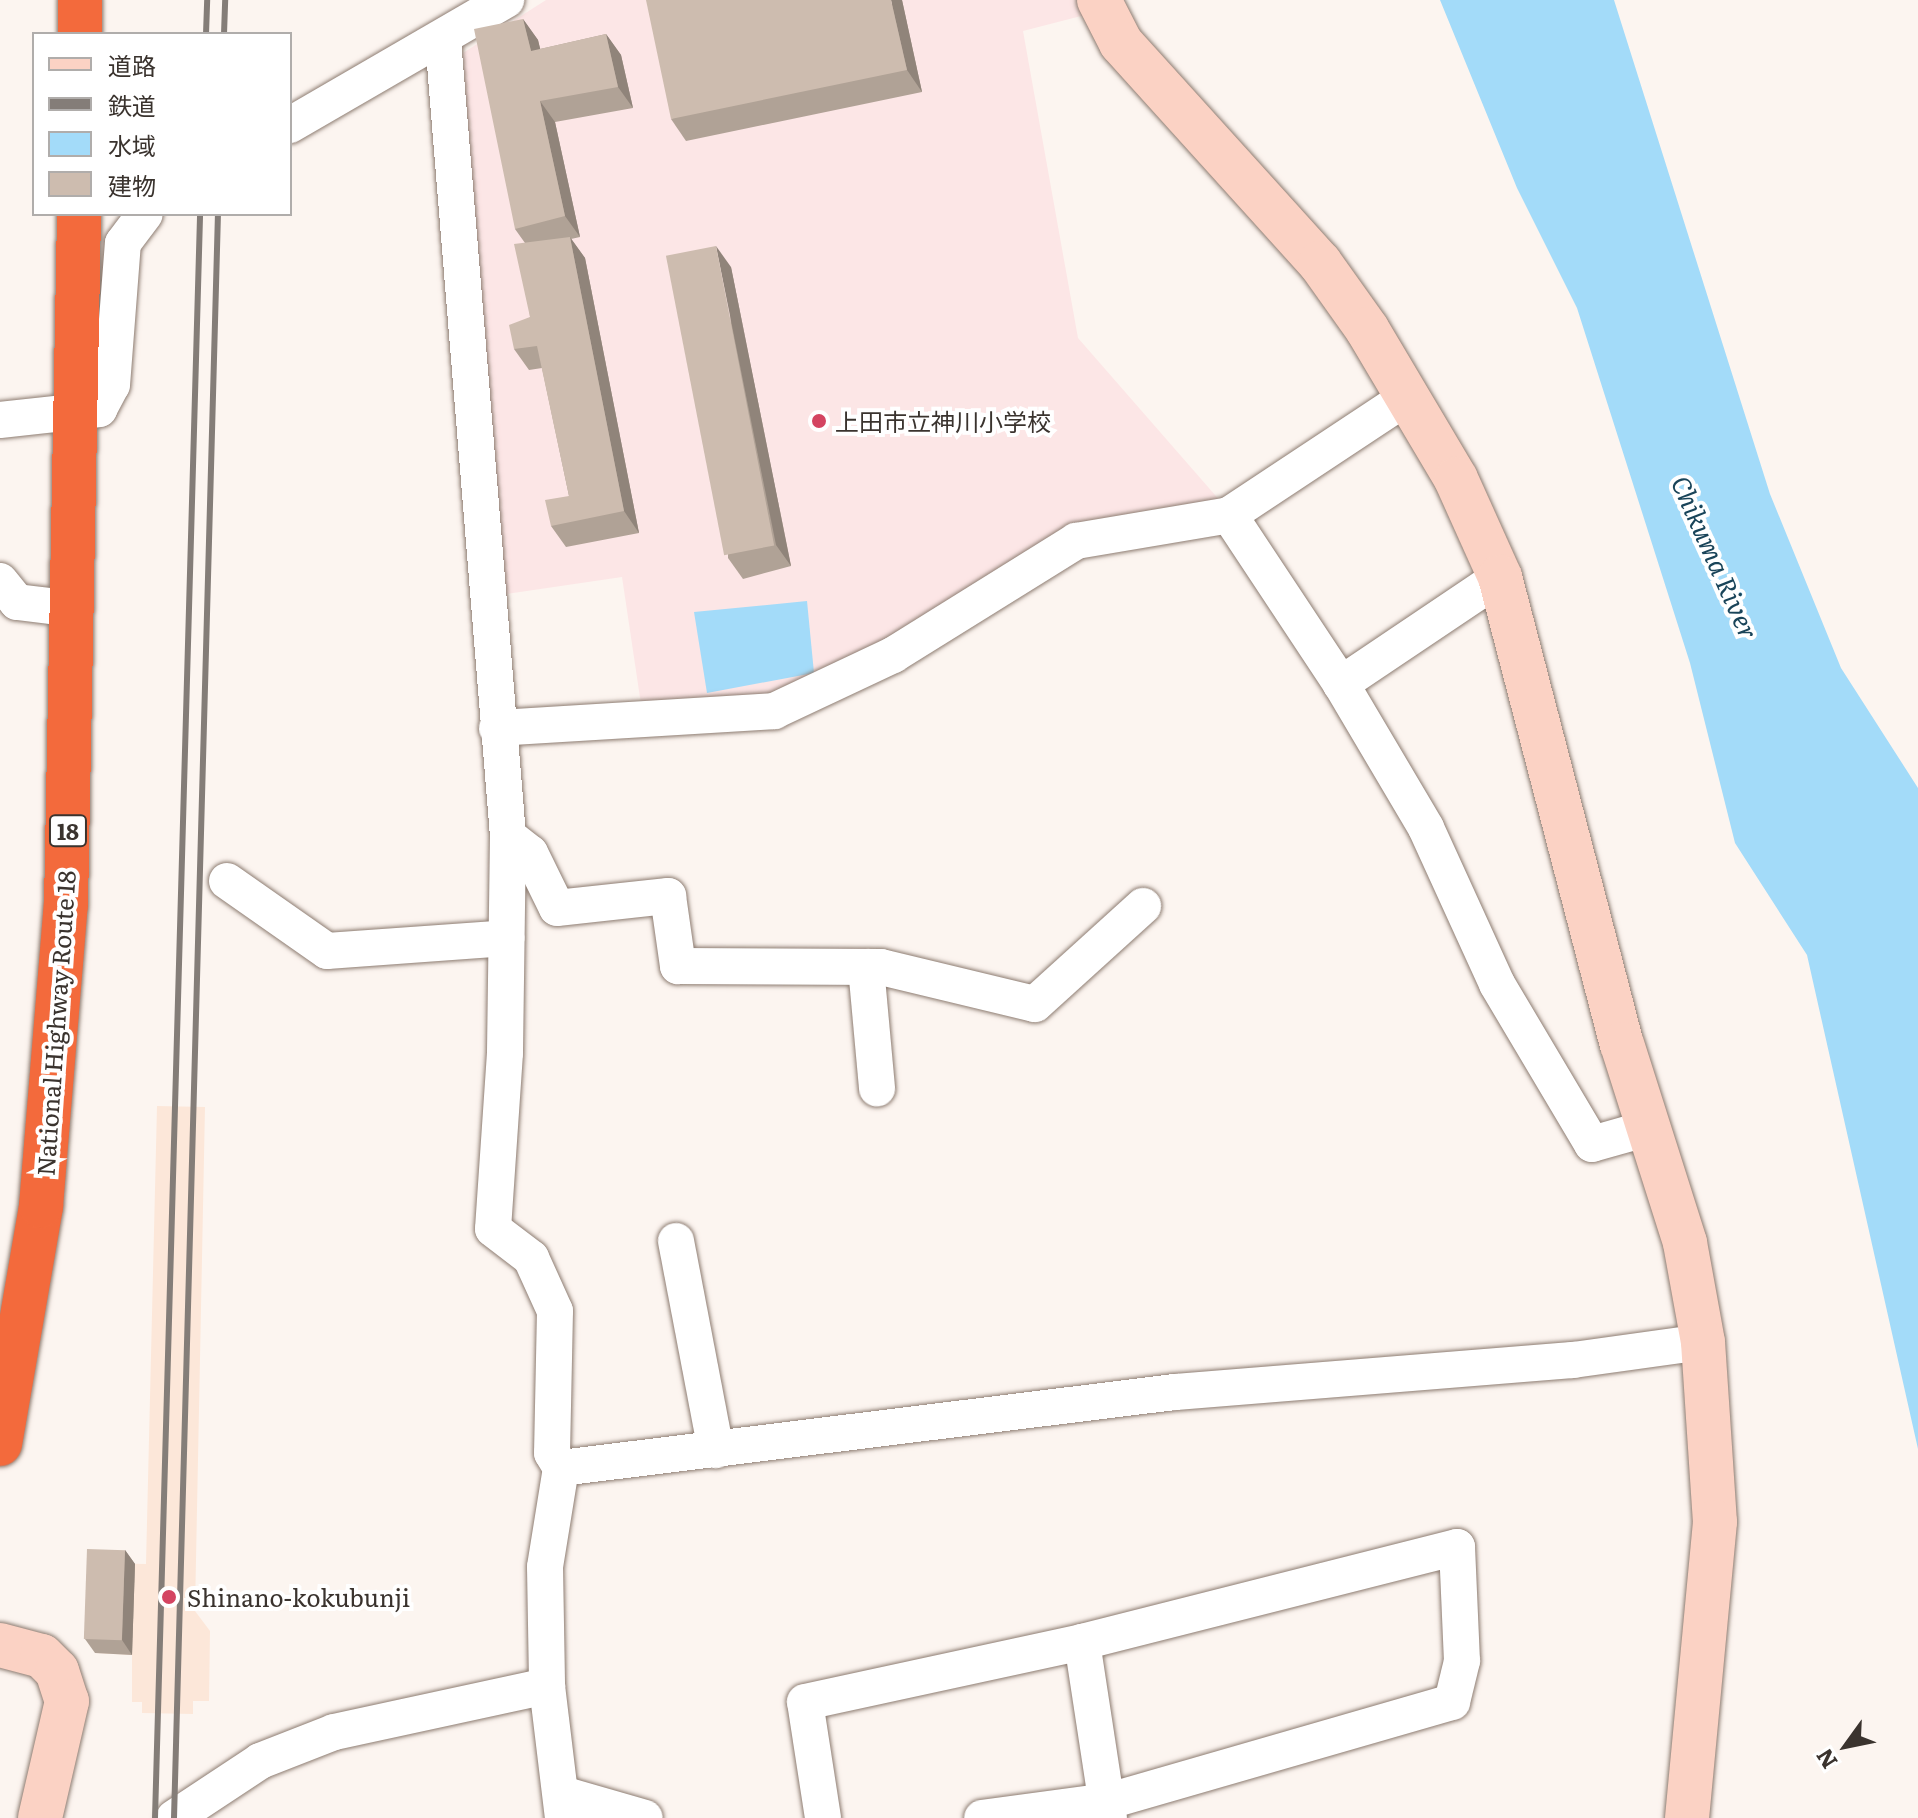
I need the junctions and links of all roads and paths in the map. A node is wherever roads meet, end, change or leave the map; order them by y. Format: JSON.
{"nodes":[{"id":1,"x":80,"y":0,"type":"edge"},
{"id":2,"x":506,"y":0,"type":"edge"},
{"id":3,"x":1099,"y":0,"type":"edge"},
{"id":4,"x":80,"y":32,"type":"edge"},
{"id":5,"x":443,"y":40,"type":"junction"},
{"id":6,"x":292,"y":124,"type":"edge"},
{"id":7,"x":79,"y":216,"type":"edge"},
{"id":8,"x":143,"y":216,"type":"edge"},
{"id":9,"x":1410,"y":395,"type":"junction"},
{"id":10,"x":77,"y":414,"type":"junction"},
{"id":11,"x":0,"y":420,"type":"edge"},
{"id":12,"x":1229,"y":515,"type":"junction"},
{"id":13,"x":1500,"y":577,"type":"junction"},
{"id":14,"x":0,"y":581,"type":"edge"},
{"id":15,"x":74,"y":609,"type":"junction"},
{"id":16,"x":1341,"y":684,"type":"junction"},
{"id":17,"x":497,"y":728,"type":"junction"},
{"id":18,"x":508,"y":836,"type":"junction"},
{"id":19,"x":227,"y":881,"type":"dead end"},
{"id":20,"x":1143,"y":906,"type":"dead end"},
{"id":21,"x":507,"y":938,"type":"junction"},
{"id":22,"x":866,"y":967,"type":"junction"},
{"id":23,"x":877,"y":1089,"type":"dead end"},
{"id":24,"x":1652,"y":1127,"type":"junction"},
{"id":25,"x":676,"y":1241,"type":"dead end"},
{"id":26,"x":1703,"y":1342,"type":"junction"},
{"id":27,"x":0,"y":1444,"type":"edge"},
{"id":28,"x":716,"y":1450,"type":"junction"},
{"id":29,"x":561,"y":1468,"type":"junction"},
{"id":30,"x":1082,"y":1642,"type":"junction"},
{"id":31,"x":0,"y":1645,"type":"edge"},
{"id":32,"x":547,"y":1686,"type":"junction"},
{"id":33,"x":562,"y":1806,"type":"edge"},
{"id":34,"x":1108,"y":1810,"type":"edge"},
{"id":35,"x":40,"y":1818,"type":"edge"},
{"id":36,"x":174,"y":1818,"type":"edge"},
{"id":37,"x":645,"y":1818,"type":"edge"},
{"id":38,"x":823,"y":1818,"type":"edge"},
{"id":39,"x":982,"y":1818,"type":"edge"},
{"id":40,"x":1687,"y":1818,"type":"edge"}],
"edges":[{"from":1,"to":4,"type":"highway"},
{"from":2,"to":5,"type":"street"},
{"from":3,"to":9,"type":"street"},
{"from":5,"to":6,"type":"street"},
{"from":5,"to":17,"type":"street"},
{"from":7,"to":10,"type":"highway","name":"National Highway Route 18","number":"18"},
{"from":8,"to":10,"type":"street"},
{"from":9,"to":12,"type":"street"},
{"from":9,"to":13,"type":"street"},
{"from":10,"to":11,"type":"street"},
{"from":10,"to":15,"type":"highway","name":"National Highway Route 18","number":"18"},
{"from":12,"to":16,"type":"street"},
{"from":12,"to":17,"type":"street"},
{"from":13,"to":16,"type":"street"},
{"from":13,"to":24,"type":"street"},
{"from":14,"to":15,"type":"street"},
{"from":15,"to":27,"type":"highway","name":"National Highway Route 18","number":"18"},
{"from":16,"to":24,"type":"street"},
{"from":17,"to":18,"type":"street"},
{"from":18,"to":21,"type":"street"},
{"from":18,"to":22,"type":"street"},
{"from":19,"to":21,"type":"street"},
{"from":20,"to":22,"type":"street"},
{"from":21,"to":29,"type":"street"},
{"from":22,"to":23,"type":"street"},
{"from":24,"to":26,"type":"street"},
{"from":25,"to":28,"type":"street"},
{"from":26,"to":28,"type":"street"},
{"from":26,"to":40,"type":"street"},
{"from":28,"to":29,"type":"street"},
{"from":29,"to":32,"type":"street"},
{"from":30,"to":34,"type":"street"},
{"from":30,"to":34,"type":"street"},
{"from":30,"to":38,"type":"street"},
{"from":31,"to":35,"type":"street"},
{"from":32,"to":33,"type":"street"},
{"from":32,"to":36,"type":"street"},
{"from":33,"to":37,"type":"street"},
{"from":34,"to":39,"type":"street"}]}
